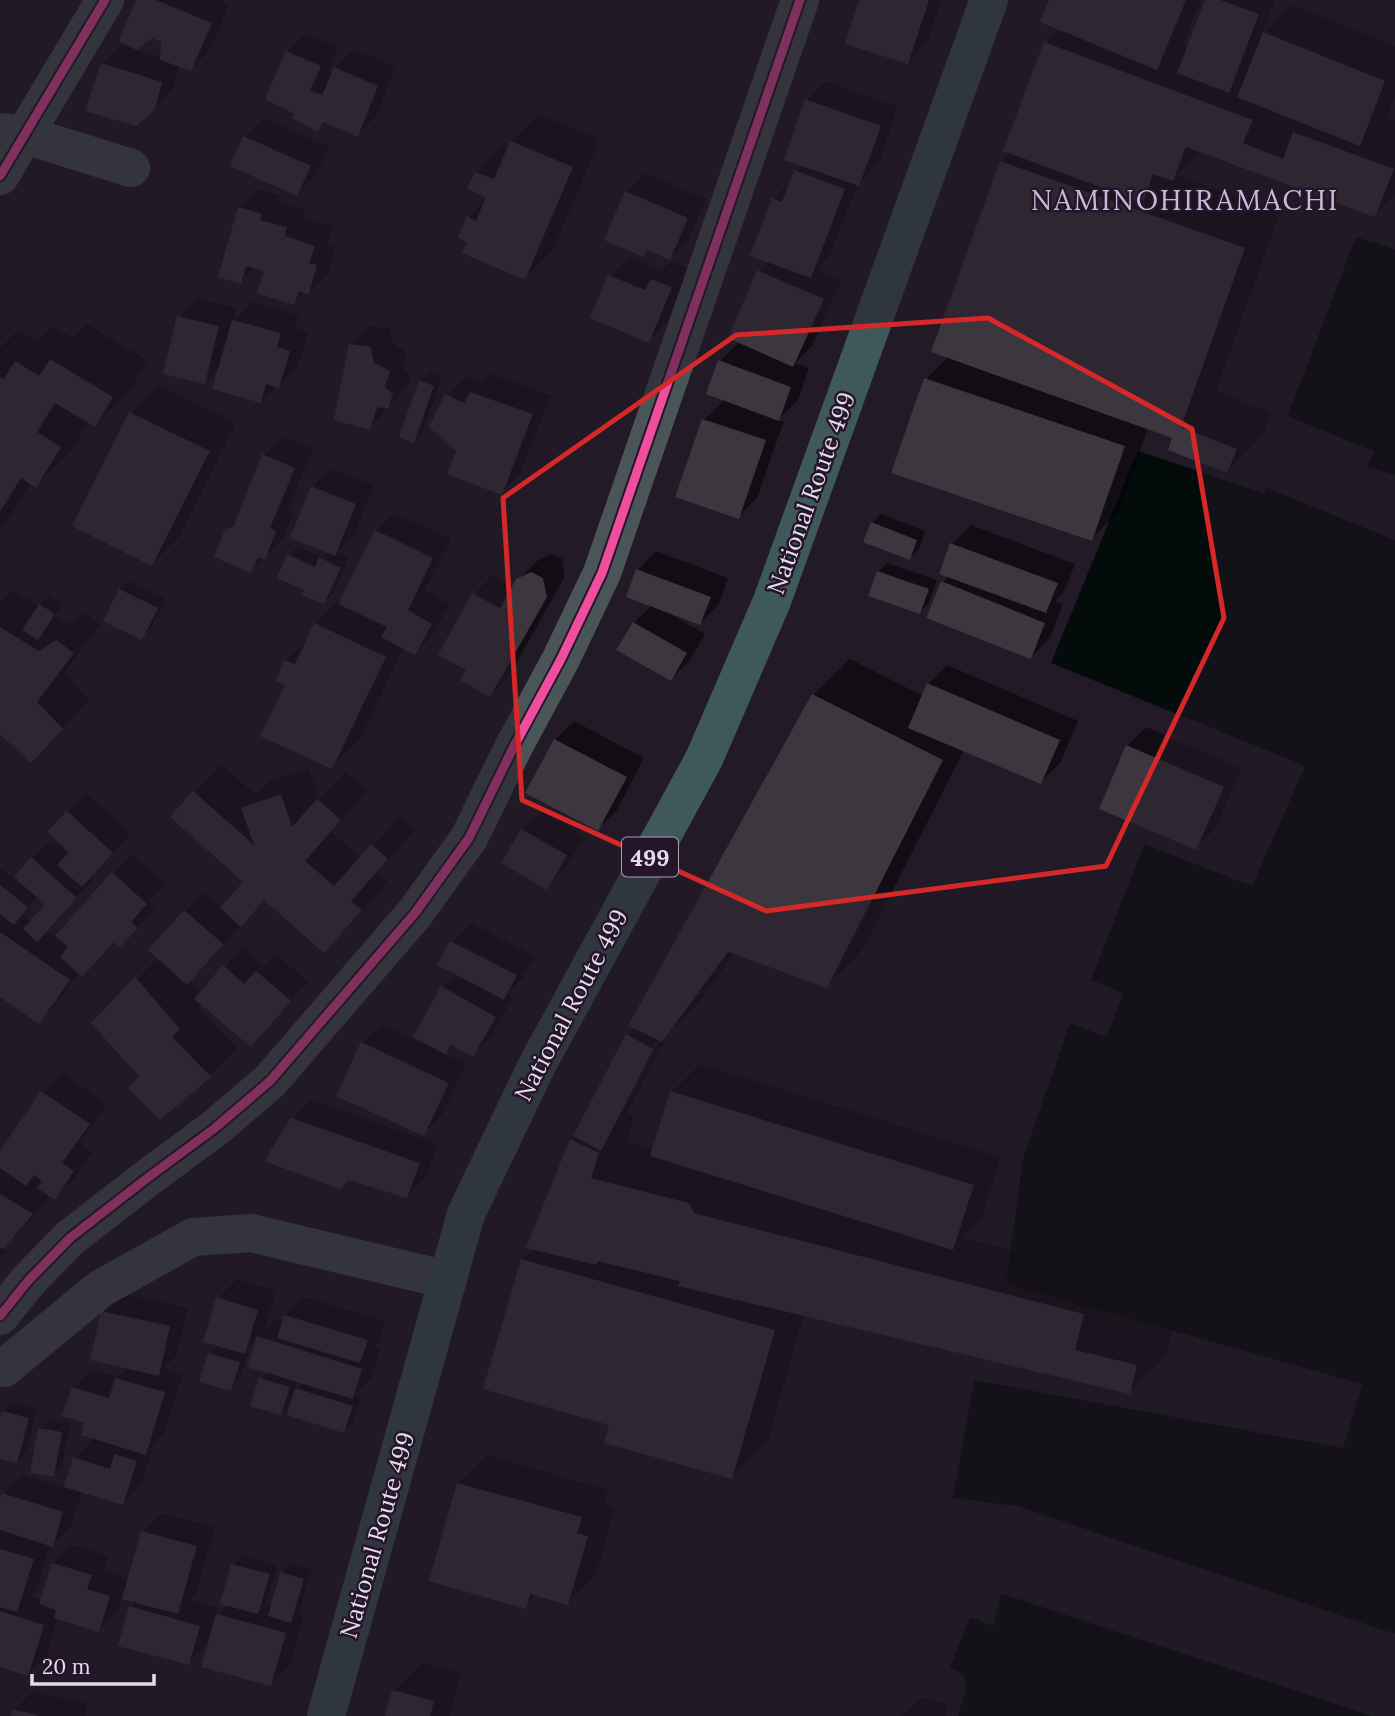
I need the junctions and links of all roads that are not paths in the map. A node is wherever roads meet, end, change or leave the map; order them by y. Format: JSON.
{"nodes":[{"id":1,"x":105,"y":0,"type":"edge"},
{"id":2,"x":800,"y":0,"type":"edge"},
{"id":3,"x":989,"y":0,"type":"edge"},
{"id":4,"x":12,"y":133,"type":"edge"},
{"id":5,"x":131,"y":168,"type":"dead end"},
{"id":6,"x":0,"y":176,"type":"edge"},
{"id":7,"x":448,"y":1280,"type":"junction"},
{"id":8,"x":0,"y":1316,"type":"edge"},
{"id":9,"x":0,"y":1368,"type":"edge"},
{"id":10,"x":326,"y":1716,"type":"edge"}],
"edges":[{"from":1,"to":4,"type":"street"},
{"from":2,"to":8,"type":"street"},
{"from":3,"to":7,"type":"highway","name":"National Route 499","number":"499"},
{"from":4,"to":5,"type":"street"},
{"from":4,"to":6,"type":"street"},
{"from":7,"to":9,"type":"street"},
{"from":7,"to":10,"type":"highway","name":"National Route 499","number":"499"}]}
